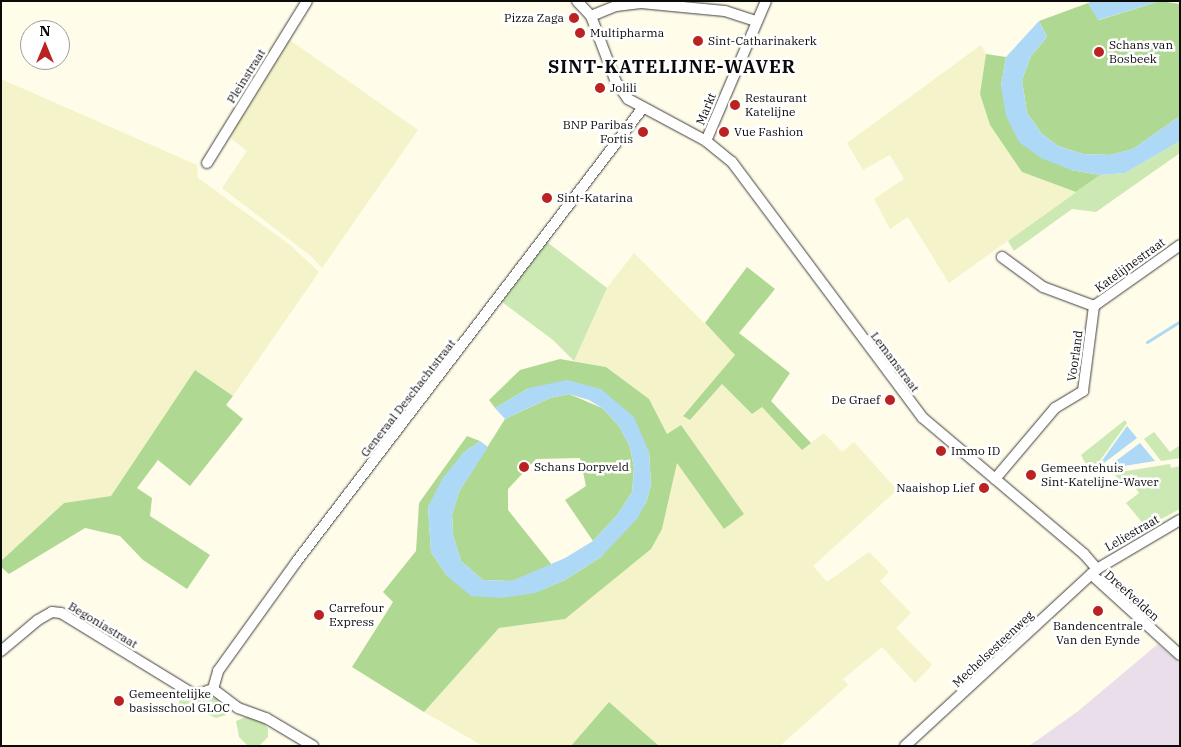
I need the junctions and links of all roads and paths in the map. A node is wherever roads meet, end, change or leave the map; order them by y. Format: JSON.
{"nodes":[{"id":1,"x":307,"y":1,"type":"edge"},
{"id":2,"x":577,"y":1,"type":"edge"},
{"id":3,"x":766,"y":1,"type":"edge"},
{"id":4,"x":591,"y":16,"type":"junction"},
{"id":5,"x":756,"y":21,"type":"junction"},
{"id":6,"x":642,"y":109,"type":"junction"},
{"id":7,"x":706,"y":141,"type":"junction"},
{"id":8,"x":207,"y":164,"type":"dead end"},
{"id":9,"x":1180,"y":245,"type":"edge"},
{"id":10,"x":1002,"y":257,"type":"dead end"},
{"id":11,"x":1094,"y":306,"type":"junction"},
{"id":12,"x":996,"y":479,"type":"junction"},
{"id":13,"x":1180,"y":520,"type":"edge"},
{"id":14,"x":1094,"y":571,"type":"junction"},
{"id":15,"x":1,"y":651,"type":"edge"},
{"id":16,"x":1180,"y":655,"type":"edge"},
{"id":17,"x":213,"y":689,"type":"junction"},
{"id":18,"x":313,"y":746,"type":"edge"},
{"id":19,"x":905,"y":746,"type":"edge"}],
"edges":[{"from":1,"to":8,"type":"street","name":"Pleinstraat"},
{"from":2,"to":4,"type":"street"},
{"from":3,"to":5,"type":"street","name":"Markt"},
{"from":4,"to":5,"type":"street"},
{"from":4,"to":6,"type":"street","name":"Markt"},
{"from":5,"to":7,"type":"street","name":"Markt"},
{"from":6,"to":7,"type":"street","name":"Markt"},
{"from":6,"to":17,"type":"street","name":"Generaal Deschachtstraat"},
{"from":7,"to":12,"type":"street","name":"Lemanstraat"},
{"from":9,"to":11,"type":"street","name":"Katelijnestraat"},
{"from":10,"to":11,"type":"street"},
{"from":11,"to":12,"type":"street","name":"Voorland"},
{"from":12,"to":14,"type":"street","name":"Lemanstraat"},
{"from":13,"to":14,"type":"street","name":"Leliestraat"},
{"from":14,"to":16,"type":"street","name":"Dreefvelden"},
{"from":14,"to":19,"type":"street","name":"Mechelsesteenweg"},
{"from":15,"to":17,"type":"street","name":"Begoniastraat"},
{"from":17,"to":18,"type":"street"}]}
